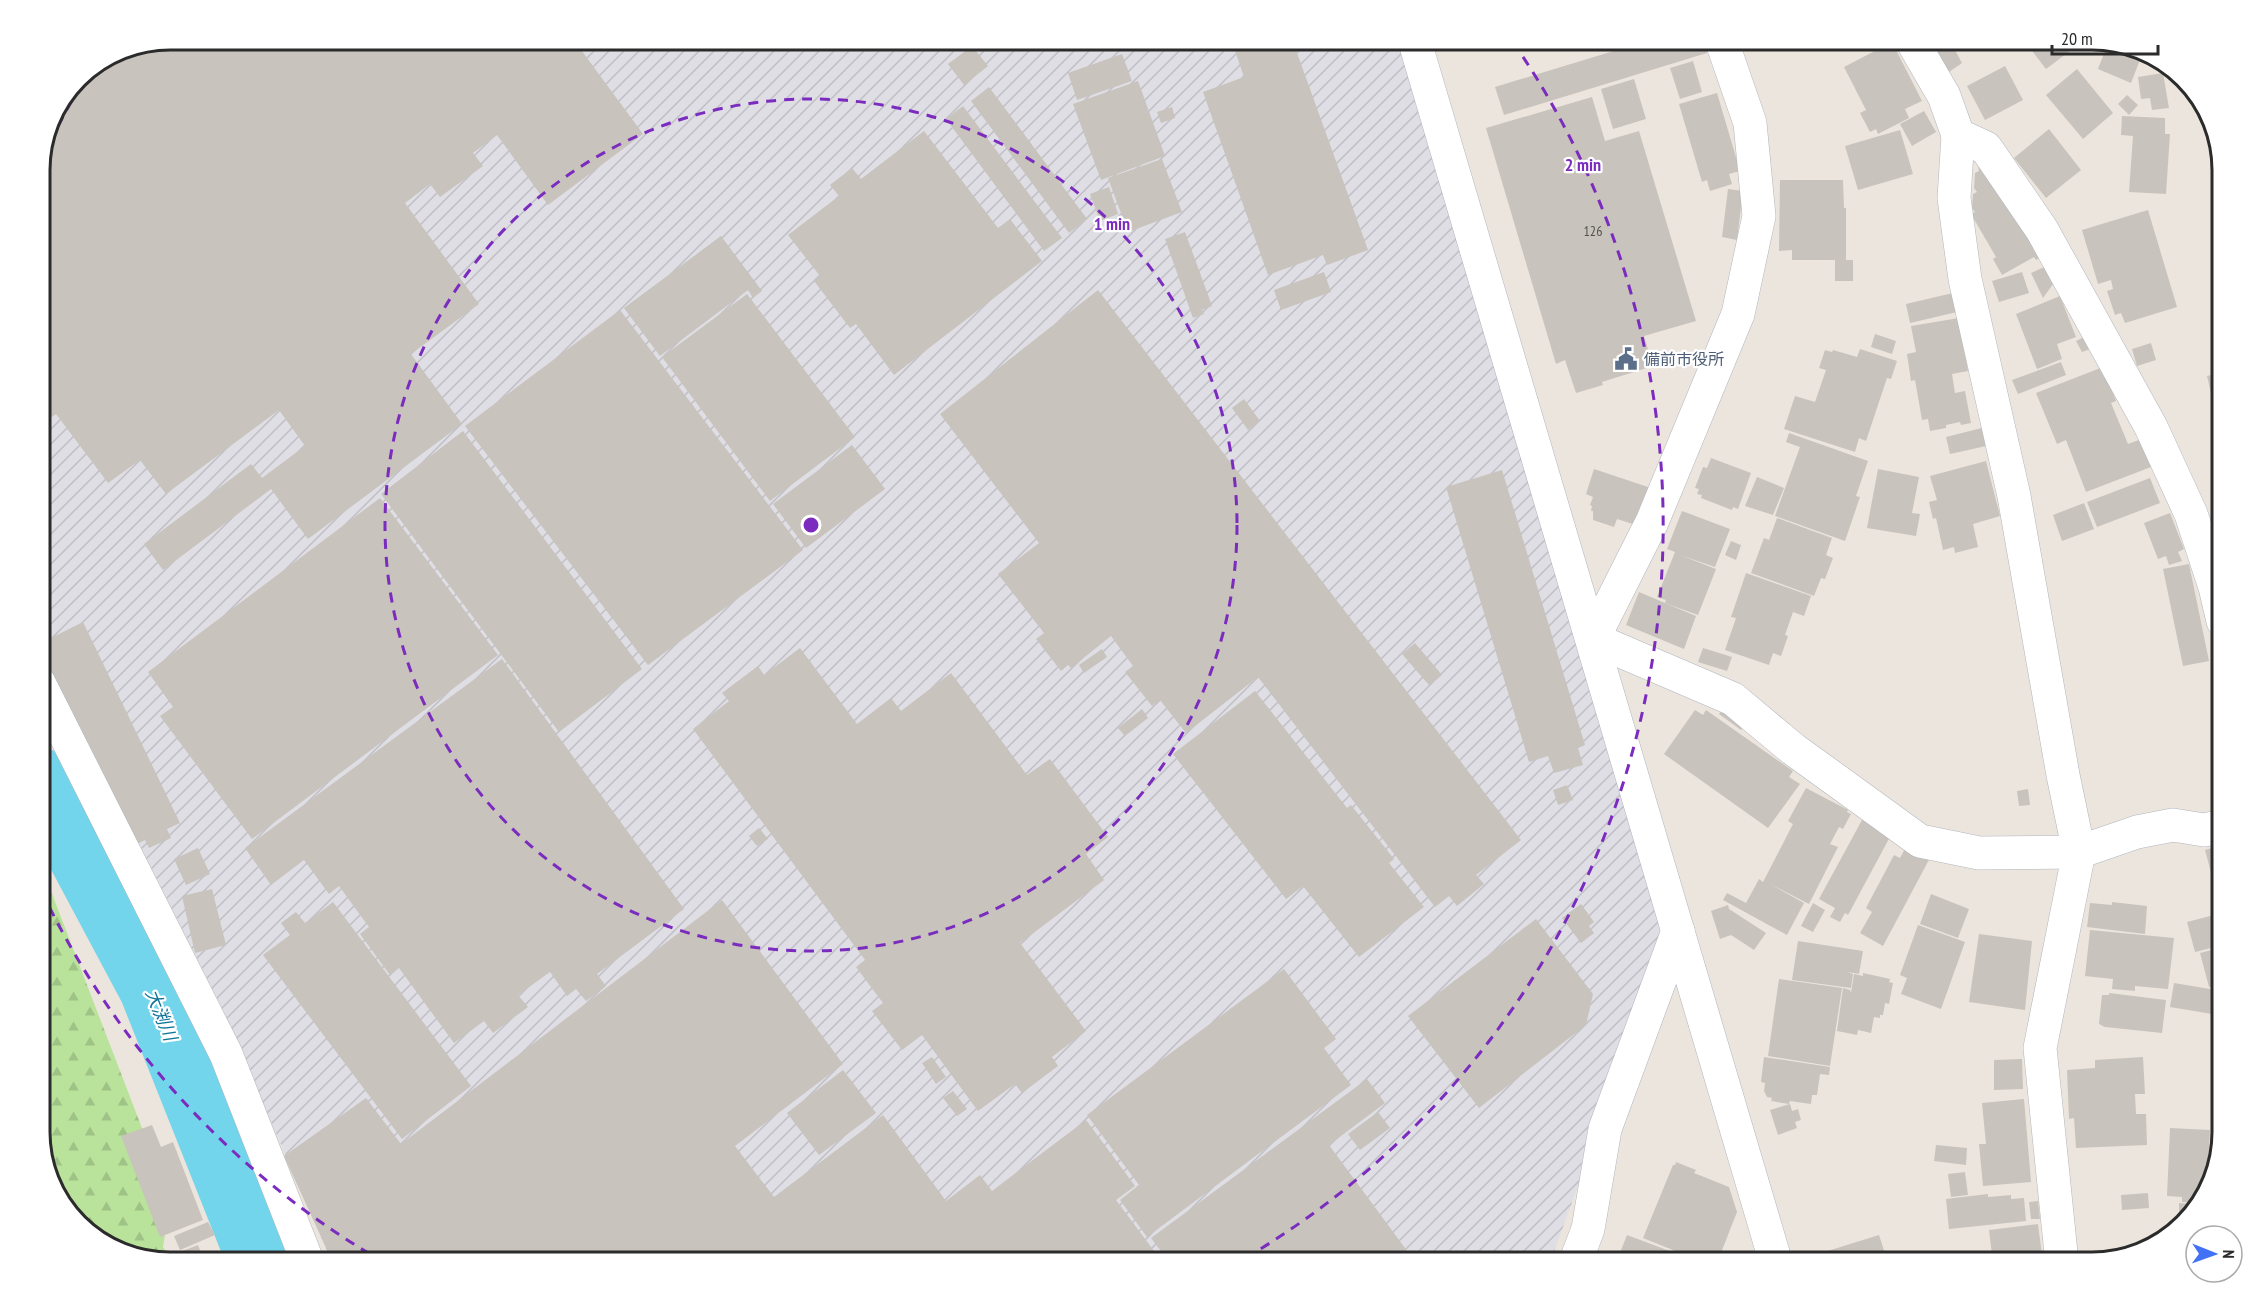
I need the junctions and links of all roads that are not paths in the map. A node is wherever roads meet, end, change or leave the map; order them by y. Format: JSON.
{"nodes":[{"id":1,"x":1417,"y":50,"type":"edge"},
{"id":2,"x":1725,"y":50,"type":"edge"},
{"id":3,"x":1917,"y":50,"type":"edge"},
{"id":4,"x":1958,"y":135,"type":"junction"},
{"id":5,"x":2212,"y":581,"type":"edge"},
{"id":6,"x":1593,"y":639,"type":"junction"},
{"id":7,"x":50,"y":705,"type":"edge"},
{"id":8,"x":2212,"y":828,"type":"edge"},
{"id":9,"x":2079,"y":852,"type":"junction"},
{"id":10,"x":1678,"y":931,"type":"junction"},
{"id":11,"x":304,"y":1252,"type":"edge"},
{"id":12,"x":1579,"y":1252,"type":"edge"},
{"id":13,"x":1773,"y":1252,"type":"edge"},
{"id":14,"x":2061,"y":1252,"type":"edge"}],
"edges":[{"from":1,"to":6,"type":"street"},
{"from":2,"to":6,"type":"street"},
{"from":3,"to":4,"type":"street"},
{"from":4,"to":5,"type":"street"},
{"from":4,"to":9,"type":"street"},
{"from":6,"to":9,"type":"street"},
{"from":6,"to":10,"type":"street"},
{"from":7,"to":11,"type":"street"},
{"from":8,"to":9,"type":"street"},
{"from":9,"to":14,"type":"street"},
{"from":10,"to":12,"type":"street"},
{"from":10,"to":13,"type":"street"}]}
